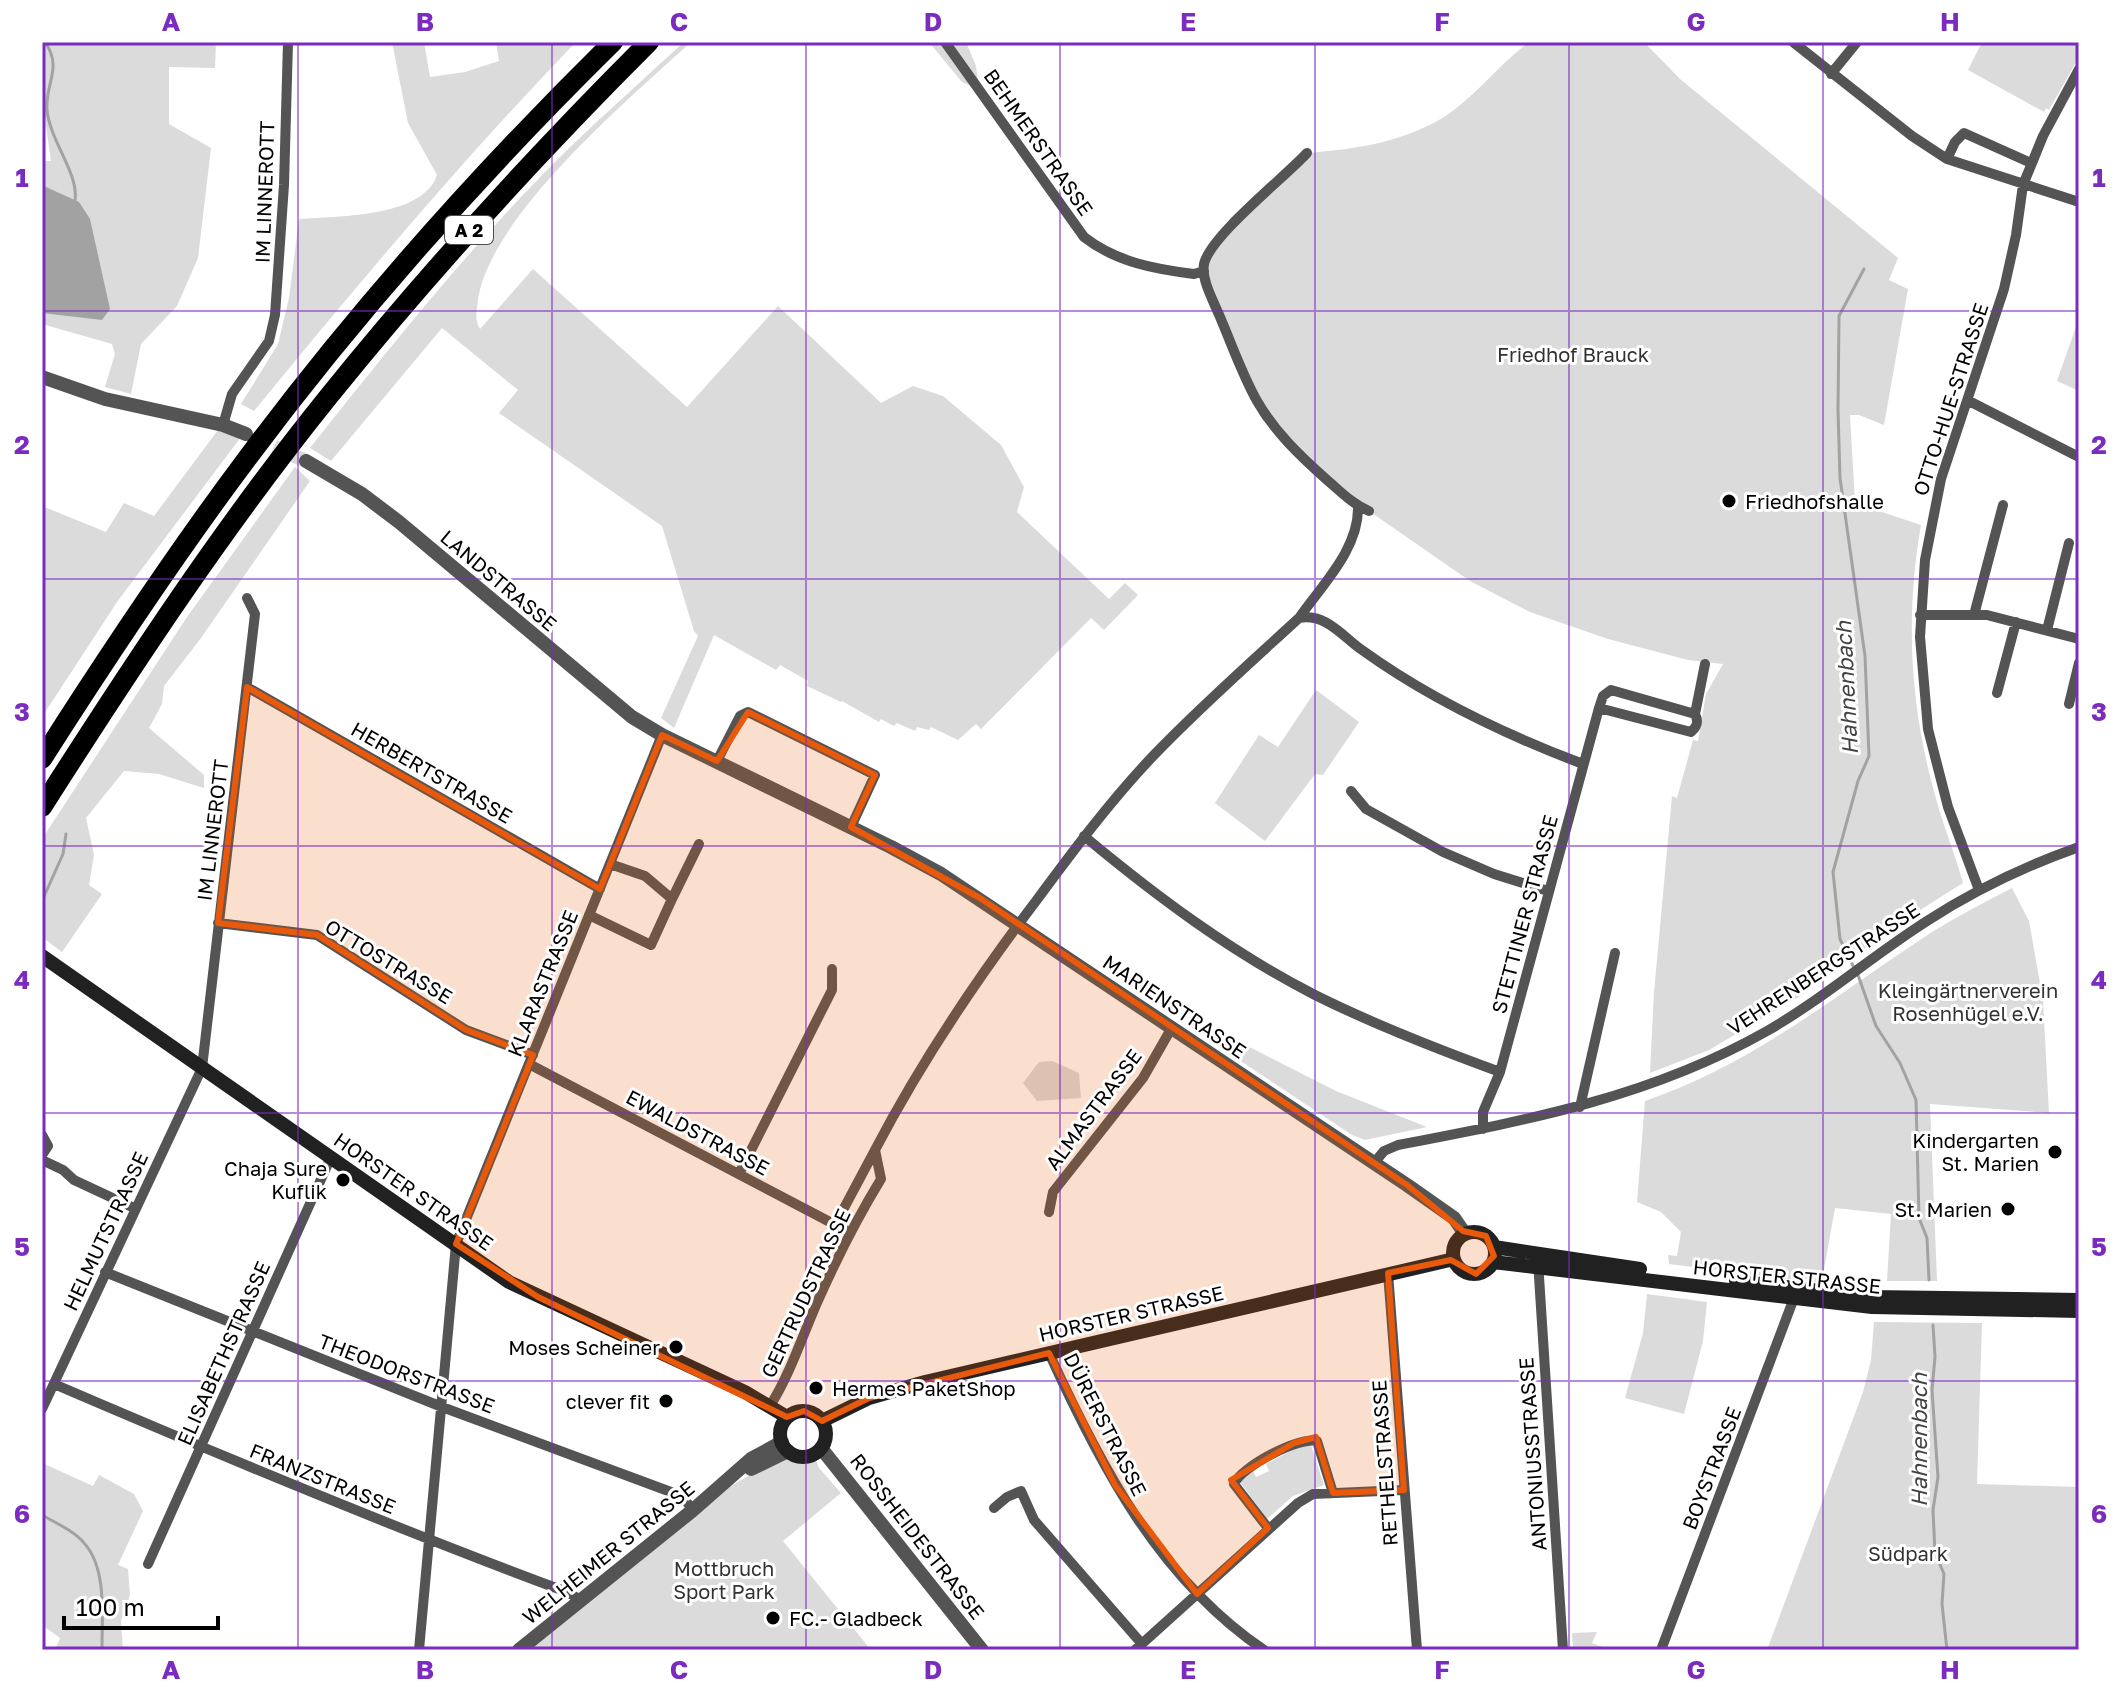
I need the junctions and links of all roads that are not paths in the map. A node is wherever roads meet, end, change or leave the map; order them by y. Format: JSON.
{"nodes":[{"id":1,"x":288,"y":42,"type":"edge"},
{"id":2,"x":613,"y":42,"type":"edge"},
{"id":3,"x":649,"y":42,"type":"edge"},
{"id":4,"x":945,"y":42,"type":"edge"},
{"id":5,"x":1793,"y":42,"type":"edge"},
{"id":6,"x":1857,"y":42,"type":"edge"},
{"id":7,"x":2079,"y":69,"type":"edge"},
{"id":8,"x":1831,"y":74,"type":"junction"},
{"id":9,"x":1307,"y":153,"type":"dead end"},
{"id":10,"x":1947,"y":159,"type":"junction"},
{"id":11,"x":2031,"y":163,"type":"junction"},
{"id":12,"x":2023,"y":185,"type":"junction"},
{"id":13,"x":2079,"y":202,"type":"edge"},
{"id":14,"x":1204,"y":271,"type":"junction"},
{"id":15,"x":42,"y":377,"type":"edge"},
{"id":16,"x":1969,"y":401,"type":"junction"},
{"id":17,"x":223,"y":425,"type":"junction"},
{"id":18,"x":246,"y":434,"type":"tunnel mouth"},
{"id":19,"x":2079,"y":457,"type":"edge"},
{"id":20,"x":306,"y":461,"type":"tunnel mouth"},
{"id":21,"x":2003,"y":505,"type":"dead end"},
{"id":22,"x":1358,"y":507,"type":"junction"},
{"id":23,"x":1369,"y":511,"type":"dead end"},
{"id":24,"x":2069,"y":543,"type":"dead end"},
{"id":25,"x":247,"y":598,"type":"dead end"},
{"id":26,"x":1920,"y":615,"type":"junction"},
{"id":27,"x":1974,"y":615,"type":"junction"},
{"id":28,"x":1299,"y":618,"type":"junction"},
{"id":29,"x":2016,"y":622,"type":"junction"},
{"id":30,"x":2047,"y":630,"type":"junction"},
{"id":31,"x":2079,"y":639,"type":"edge"},
{"id":32,"x":2079,"y":663,"type":"edge"},
{"id":33,"x":1705,"y":664,"type":"dead end"},
{"id":34,"x":247,"y":687,"type":"junction"},
{"id":35,"x":1997,"y":693,"type":"dead end"},
{"id":36,"x":2069,"y":704,"type":"dead end"},
{"id":37,"x":1599,"y":708,"type":"junction"},
{"id":38,"x":1695,"y":714,"type":"junction"},
{"id":39,"x":662,"y":735,"type":"junction"},
{"id":40,"x":42,"y":759,"type":"edge"},
{"id":41,"x":717,"y":761,"type":"junction"},
{"id":42,"x":1583,"y":764,"type":"junction"},
{"id":43,"x":1351,"y":791,"type":"dead end"},
{"id":44,"x":42,"y":807,"type":"edge"},
{"id":45,"x":851,"y":827,"type":"junction"},
{"id":46,"x":1084,"y":836,"type":"junction"},
{"id":47,"x":699,"y":844,"type":"dead end"},
{"id":48,"x":2079,"y":847,"type":"edge"},
{"id":49,"x":610,"y":864,"type":"junction"},
{"id":50,"x":600,"y":889,"type":"junction"},
{"id":51,"x":1979,"y":890,"type":"junction"},
{"id":52,"x":1548,"y":891,"type":"junction"},
{"id":53,"x":672,"y":899,"type":"junction"},
{"id":54,"x":589,"y":915,"type":"junction"},
{"id":55,"x":218,"y":923,"type":"junction"},
{"id":56,"x":1018,"y":924,"type":"junction"},
{"id":57,"x":1615,"y":953,"type":"dead end"},
{"id":58,"x":42,"y":956,"type":"edge"},
{"id":59,"x":832,"y":969,"type":"dead end"},
{"id":60,"x":1171,"y":1029,"type":"junction"},
{"id":61,"x":531,"y":1060,"type":"junction"},
{"id":62,"x":202,"y":1068,"type":"junction"},
{"id":63,"x":1500,"y":1072,"type":"junction"},
{"id":64,"x":1580,"y":1107,"type":"junction"},
{"id":65,"x":1483,"y":1129,"type":"junction"},
{"id":66,"x":42,"y":1135,"type":"edge"},
{"id":67,"x":875,"y":1150,"type":"junction"},
{"id":68,"x":331,"y":1157,"type":"junction"},
{"id":69,"x":42,"y":1158,"type":"edge"},
{"id":70,"x":1374,"y":1163,"type":"junction"},
{"id":71,"x":739,"y":1174,"type":"junction"},
{"id":72,"x":134,"y":1208,"type":"junction"},
{"id":73,"x":1049,"y":1212,"type":"dead end"},
{"id":74,"x":835,"y":1225,"type":"junction"},
{"id":75,"x":849,"y":1232,"type":"junction"},
{"id":76,"x":1465,"y":1234,"type":"junction"},
{"id":77,"x":456,"y":1244,"type":"junction"},
{"id":78,"x":1493,"y":1254,"type":"junction"},
{"id":79,"x":1454,"y":1259,"type":"junction"},
{"id":80,"x":1538,"y":1261,"type":"junction"},
{"id":81,"x":105,"y":1272,"type":"junction"},
{"id":82,"x":1388,"y":1273,"type":"junction"},
{"id":83,"x":1794,"y":1298,"type":"junction"},
{"id":84,"x":2079,"y":1300,"type":"edge"},
{"id":85,"x":2079,"y":1311,"type":"edge"},
{"id":86,"x":251,"y":1331,"type":"junction"},
{"id":87,"x":1049,"y":1353,"type":"junction"},
{"id":88,"x":54,"y":1384,"type":"junction"},
{"id":89,"x":770,"y":1406,"type":"junction"},
{"id":90,"x":442,"y":1407,"type":"junction"},
{"id":91,"x":42,"y":1409,"type":"edge"},
{"id":92,"x":787,"y":1417,"type":"junction"},
{"id":93,"x":822,"y":1421,"type":"junction"},
{"id":94,"x":785,"y":1446,"type":"junction"},
{"id":95,"x":200,"y":1447,"type":"junction"},
{"id":96,"x":821,"y":1448,"type":"junction"},
{"id":97,"x":1404,"y":1490,"type":"junction"},
{"id":98,"x":1333,"y":1493,"type":"junction"},
{"id":99,"x":994,"y":1508,"type":"dead end"},
{"id":100,"x":693,"y":1510,"type":"junction"},
{"id":101,"x":1268,"y":1528,"type":"junction"},
{"id":102,"x":430,"y":1541,"type":"junction"},
{"id":103,"x":148,"y":1564,"type":"dead end"},
{"id":104,"x":1197,"y":1594,"type":"junction"},
{"id":105,"x":581,"y":1600,"type":"junction"},
{"id":106,"x":1138,"y":1647,"type":"edge"},
{"id":107,"x":419,"y":1650,"type":"edge"},
{"id":108,"x":519,"y":1650,"type":"edge"},
{"id":109,"x":982,"y":1650,"type":"edge"},
{"id":110,"x":1264,"y":1650,"type":"edge"},
{"id":111,"x":1417,"y":1650,"type":"edge"},
{"id":112,"x":1563,"y":1650,"type":"edge"},
{"id":113,"x":1661,"y":1650,"type":"edge"}],
"edges":[{"from":1,"to":17,"type":"street","name":"IM LINNEROTT"},
{"from":2,"to":40,"type":"highway","number":"A 2"},
{"from":3,"to":44,"type":"highway","number":"A 2"},
{"from":4,"to":14,"type":"street","name":"BEHMERSTRASSE"},
{"from":5,"to":8,"type":"street"},
{"from":6,"to":8,"type":"street"},
{"from":7,"to":11,"type":"street","name":"OTTO-HUE-STRASSE"},
{"from":8,"to":10,"type":"street"},
{"from":9,"to":14,"type":"street"},
{"from":10,"to":11,"type":"street"},
{"from":10,"to":12,"type":"street"},
{"from":11,"to":12,"type":"street","name":"OTTO-HUE-STRASSE"},
{"from":12,"to":13,"type":"street"},
{"from":12,"to":16,"type":"street","name":"OTTO-HUE-STRASSE"},
{"from":14,"to":22,"type":"street"},
{"from":15,"to":17,"type":"street"},
{"from":16,"to":19,"type":"street"},
{"from":16,"to":26,"type":"street","name":"OTTO-HUE-STRASSE"},
{"from":17,"to":18,"type":"street"},
{"from":20,"to":39,"type":"street","name":"LANDSTRASSE"},
{"from":21,"to":27,"type":"street"},
{"from":22,"to":23,"type":"street"},
{"from":22,"to":28,"type":"street"},
{"from":24,"to":30,"type":"street"},
{"from":25,"to":34,"type":"street","name":"IM LINNEROTT"},
{"from":26,"to":27,"type":"street"},
{"from":26,"to":51,"type":"street","name":"OTTO-HUE-STRASSE"},
{"from":27,"to":29,"type":"street"},
{"from":28,"to":42,"type":"street"},
{"from":28,"to":46,"type":"street","name":"GERTRUDSTRASSE"},
{"from":29,"to":30,"type":"street"},
{"from":29,"to":35,"type":"street"},
{"from":30,"to":31,"type":"street"},
{"from":32,"to":36,"type":"street"},
{"from":33,"to":38,"type":"street"},
{"from":34,"to":50,"type":"street","name":"HERBERTSTRASSE"},
{"from":34,"to":55,"type":"street","name":"IM LINNEROTT"},
{"from":37,"to":38,"type":"street"},
{"from":37,"to":38,"type":"street"},
{"from":37,"to":42,"type":"street","name":"STETTINER STRASSE"},
{"from":39,"to":41,"type":"street","name":"MARIENSTRASSE"},
{"from":39,"to":49,"type":"street","name":"KLARASTRASSE"},
{"from":41,"to":45,"type":"street","name":"MARIENSTRASSE"},
{"from":41,"to":45,"type":"street"},
{"from":42,"to":52,"type":"street","name":"STETTINER STRASSE"},
{"from":43,"to":52,"type":"street"},
{"from":45,"to":56,"type":"street","name":"MARIENSTRASSE"},
{"from":46,"to":56,"type":"street","name":"GERTRUDSTRASSE"},
{"from":46,"to":63,"type":"street"},
{"from":47,"to":53,"type":"street"},
{"from":48,"to":51,"type":"street","name":"VEHRENBERGSTRASSE"},
{"from":49,"to":50,"type":"street","name":"KLARASTRASSE"},
{"from":49,"to":53,"type":"street"},
{"from":50,"to":54,"type":"street","name":"KLARASTRASSE"},
{"from":51,"to":64,"type":"street","name":"VEHRENBERGSTRASSE"},
{"from":52,"to":63,"type":"street","name":"STETTINER STRASSE"},
{"from":53,"to":54,"type":"street"},
{"from":54,"to":61,"type":"street","name":"KLARASTRASSE"},
{"from":55,"to":61,"type":"street","name":"OTTOSTRASSE"},
{"from":55,"to":62,"type":"street","name":"IM LINNEROTT"},
{"from":56,"to":60,"type":"street","name":"MARIENSTRASSE"},
{"from":56,"to":67,"type":"street","name":"GERTRUDSTRASSE"},
{"from":57,"to":64,"type":"street"},
{"from":58,"to":62,"type":"main road","name":"HORSTER STRASSE"},
{"from":59,"to":71,"type":"street"},
{"from":60,"to":70,"type":"street","name":"MARIENSTRASSE"},
{"from":60,"to":73,"type":"street","name":"ALMASTRASSE"},
{"from":61,"to":71,"type":"street","name":"EWALDSTRASSE"},
{"from":61,"to":77,"type":"street","name":"KLARASTRASSE"},
{"from":62,"to":68,"type":"main road","name":"HORSTER STRASSE"},
{"from":62,"to":72,"type":"street","name":"HELMUTSTRASSE"},
{"from":63,"to":65,"type":"street","name":"STETTINER STRASSE"},
{"from":64,"to":65,"type":"street","name":"VEHRENBERGSTRASSE"},
{"from":65,"to":70,"type":"street","name":"VEHRENBERGSTRASSE"},
{"from":66,"to":69,"type":"street"},
{"from":67,"to":74,"type":"street","name":"GERTRUDSTRASSE"},
{"from":67,"to":75,"type":"street","name":"GERTRUDSTRASSE"},
{"from":68,"to":77,"type":"main road","name":"HORSTER STRASSE"},
{"from":68,"to":86,"type":"street","name":"ELISABETHSTRASSE"},
{"from":69,"to":72,"type":"street"},
{"from":70,"to":76,"type":"street","name":"MARIENSTRASSE"},
{"from":71,"to":74,"type":"street","name":"EWALDSTRASSE"},
{"from":72,"to":81,"type":"street","name":"HELMUTSTRASSE"},
{"from":74,"to":75,"type":"street","name":"EWALDSTRASSE"},
{"from":75,"to":89,"type":"street","name":"GERTRUDSTRASSE"},
{"from":76,"to":78,"type":"main road"},
{"from":76,"to":79,"type":"main road"},
{"from":77,"to":89,"type":"main road","name":"HORSTER STRASSE"},
{"from":77,"to":90,"type":"street","name":"KLARASTRASSE"},
{"from":78,"to":79,"type":"main road"},
{"from":78,"to":80,"type":"main road","name":"HORSTER STRASSE"},
{"from":79,"to":82,"type":"main road","name":"HORSTER STRASSE"},
{"from":80,"to":83,"type":"main road","name":"HORSTER STRASSE"},
{"from":80,"to":84,"type":"main road","name":"HORSTER STRASSE"},
{"from":80,"to":112,"type":"street","name":"ANTONIUSSTRASSE"},
{"from":81,"to":86,"type":"street","name":"THEODORSTRASSE"},
{"from":81,"to":88,"type":"street","name":"HELMUTSTRASSE"},
{"from":82,"to":87,"type":"main road","name":"HORSTER STRASSE"},
{"from":82,"to":97,"type":"street","name":"RETHELSTRASSE"},
{"from":83,"to":85,"type":"main road","name":"HORSTER STRASSE"},
{"from":83,"to":113,"type":"street","name":"BOYSTRASSE"},
{"from":86,"to":90,"type":"street","name":"THEODORSTRASSE"},
{"from":86,"to":95,"type":"street","name":"ELISABETHSTRASSE"},
{"from":87,"to":93,"type":"main road","name":"HORSTER STRASSE"},
{"from":87,"to":104,"type":"street","name":"DÜRERSTRASSE"},
{"from":88,"to":91,"type":"street","name":"HELMUTSTRASSE"},
{"from":88,"to":95,"type":"street","name":"FRANZSTRASSE"},
{"from":89,"to":92,"type":"main road","name":"HORSTER STRASSE"},
{"from":90,"to":100,"type":"street","name":"THEODORSTRASSE"},
{"from":90,"to":102,"type":"street","name":"KLARASTRASSE"},
{"from":92,"to":93,"type":"main road"},
{"from":92,"to":94,"type":"main road"},
{"from":93,"to":96,"type":"main road"},
{"from":94,"to":96,"type":"main road"},
{"from":94,"to":100,"type":"street","name":"WELHEIMER STRASSE"},
{"from":95,"to":102,"type":"street","name":"FRANZSTRASSE"},
{"from":95,"to":103,"type":"street","name":"ELISABETHSTRASSE"},
{"from":96,"to":109,"type":"street","name":"ROSSHEIDESTRASSE"},
{"from":97,"to":98,"type":"street"},
{"from":97,"to":111,"type":"street","name":"RETHELSTRASSE"},
{"from":98,"to":101,"type":"street"},
{"from":98,"to":101,"type":"street"},
{"from":99,"to":106,"type":"street"},
{"from":100,"to":105,"type":"street","name":"WELHEIMER STRASSE"},
{"from":101,"to":104,"type":"street"},
{"from":102,"to":105,"type":"street","name":"FRANZSTRASSE"},
{"from":102,"to":107,"type":"street","name":"KLARASTRASSE"},
{"from":104,"to":106,"type":"street"},
{"from":104,"to":110,"type":"street","name":"DÜRERSTRASSE"},
{"from":105,"to":108,"type":"street","name":"WELHEIMER STRASSE"}]}
